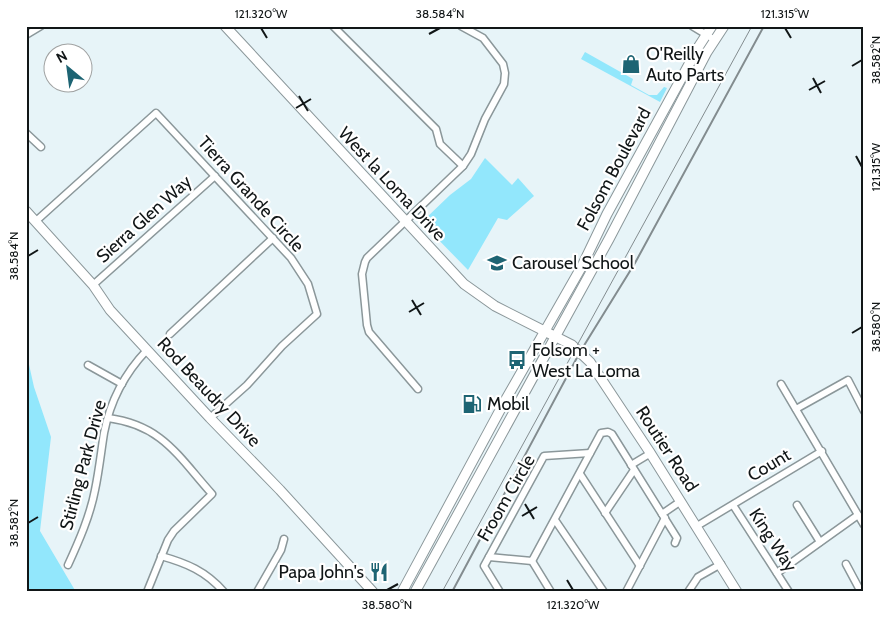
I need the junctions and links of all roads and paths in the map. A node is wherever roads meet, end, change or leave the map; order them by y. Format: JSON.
{"nodes":[{"id":1,"x":41,"y":26,"type":"edge"},
{"id":2,"x":225,"y":26,"type":"edge"},
{"id":3,"x":333,"y":26,"type":"edge"},
{"id":4,"x":461,"y":26,"type":"edge"},
{"id":5,"x":692,"y":26,"type":"edge"},
{"id":6,"x":712,"y":26,"type":"edge"},
{"id":7,"x":724,"y":26,"type":"edge"},
{"id":8,"x":26,"y":35,"type":"edge"},
{"id":9,"x":706,"y":35,"type":"junction"},
{"id":10,"x":715,"y":40,"type":"junction"},
{"id":11,"x":26,"y":134,"type":"edge"},
{"id":12,"x":41,"y":147,"type":"dead end"},
{"id":13,"x":463,"y":166,"type":"junction"},
{"id":14,"x":215,"y":176,"type":"junction"},
{"id":15,"x":618,"y":193,"type":"junction"},
{"id":16,"x":26,"y":211,"type":"edge"},
{"id":17,"x":36,"y":221,"type":"junction"},
{"id":18,"x":406,"y":222,"type":"junction"},
{"id":19,"x":273,"y":238,"type":"junction"},
{"id":20,"x":609,"y":239,"type":"junction"},
{"id":21,"x":93,"y":285,"type":"junction"},
{"id":22,"x":545,"y":330,"type":"junction"},
{"id":23,"x":170,"y":334,"type":"dead end"},
{"id":24,"x":556,"y":336,"type":"junction"},
{"id":25,"x":147,"y":350,"type":"junction"},
{"id":26,"x":88,"y":365,"type":"dead end"},
{"id":27,"x":122,"y":384,"type":"junction"},
{"id":28,"x":781,"y":384,"type":"dead end"},
{"id":29,"x":418,"y":389,"type":"dead end"},
{"id":30,"x":796,"y":409,"type":"junction"},
{"id":31,"x":864,"y":411,"type":"edge"},
{"id":32,"x":108,"y":418,"type":"junction"},
{"id":33,"x":210,"y":418,"type":"junction"},
{"id":34,"x":483,"y":441,"type":"junction"},
{"id":35,"x":822,"y":451,"type":"junction"},
{"id":36,"x":650,"y":452,"type":"junction"},
{"id":37,"x":590,"y":454,"type":"junction"},
{"id":38,"x":632,"y":468,"type":"junction"},
{"id":39,"x":580,"y":474,"type":"junction"},
{"id":40,"x":472,"y":487,"type":"junction"},
{"id":41,"x":681,"y":501,"type":"junction"},
{"id":42,"x":733,"y":505,"type":"junction"},
{"id":43,"x":797,"y":505,"type":"dead end"},
{"id":44,"x":605,"y":513,"type":"junction"},
{"id":45,"x":858,"y":515,"type":"junction"},
{"id":46,"x":663,"y":516,"type":"junction"},
{"id":47,"x":556,"y":520,"type":"junction"},
{"id":48,"x":864,"y":525,"type":"edge"},
{"id":49,"x":697,"y":526,"type":"junction"},
{"id":50,"x":284,"y":539,"type":"dead end"},
{"id":51,"x":820,"y":542,"type":"junction"},
{"id":52,"x":675,"y":543,"type":"dead end"},
{"id":53,"x":161,"y":556,"type":"junction"},
{"id":54,"x":489,"y":557,"type":"junction"},
{"id":55,"x":532,"y":562,"type":"junction"},
{"id":56,"x":720,"y":564,"type":"junction"},
{"id":57,"x":846,"y":564,"type":"dead end"},
{"id":58,"x":68,"y":565,"type":"dead end"},
{"id":59,"x":640,"y":566,"type":"junction"},
{"id":60,"x":777,"y":573,"type":"junction"},
{"id":61,"x":147,"y":592,"type":"edge"},
{"id":62,"x":224,"y":592,"type":"edge"},
{"id":63,"x":257,"y":592,"type":"edge"},
{"id":64,"x":373,"y":592,"type":"edge"},
{"id":65,"x":402,"y":592,"type":"edge"},
{"id":66,"x":415,"y":592,"type":"edge"},
{"id":67,"x":500,"y":592,"type":"edge"},
{"id":68,"x":551,"y":592,"type":"edge"},
{"id":69,"x":604,"y":592,"type":"edge"},
{"id":70,"x":626,"y":592,"type":"edge"},
{"id":71,"x":688,"y":592,"type":"edge"},
{"id":72,"x":737,"y":592,"type":"edge"},
{"id":73,"x":789,"y":592,"type":"edge"},
{"id":74,"x":861,"y":592,"type":"edge"}],
"edges":[{"from":1,"to":8,"type":"street"},
{"from":2,"to":18,"type":"main road","name":"West la Loma Drive"},
{"from":3,"to":13,"type":"street"},
{"from":4,"to":13,"type":"street"},
{"from":5,"to":9,"type":"street"},
{"from":6,"to":9,"type":"main road","name":"Folsom Boulevard"},
{"from":7,"to":10,"type":"main road","name":"Folsom Boulevard"},
{"from":9,"to":10,"type":"street"},
{"from":9,"to":15,"type":"main road","name":"Folsom Boulevard"},
{"from":10,"to":20,"type":"main road","name":"Folsom Boulevard"},
{"from":11,"to":12,"type":"street"},
{"from":13,"to":18,"type":"street"},
{"from":14,"to":17,"type":"street","name":"Tierra Grande Circle"},
{"from":14,"to":19,"type":"street","name":"Tierra Grande Circle"},
{"from":14,"to":21,"type":"street","name":"Sierra Glen Way"},
{"from":15,"to":20,"type":"main road"},
{"from":15,"to":22,"type":"main road","name":"Folsom Boulevard"},
{"from":16,"to":17,"type":"main road","name":"Rod Beaudry Drive"},
{"from":17,"to":21,"type":"main road","name":"Rod Beaudry Drive"},
{"from":18,"to":22,"type":"main road","name":"West la Loma Drive"},
{"from":18,"to":29,"type":"street"},
{"from":19,"to":23,"type":"street"},
{"from":19,"to":33,"type":"street","name":"Tierra Grande Circle"},
{"from":20,"to":24,"type":"main road","name":"Folsom Boulevard"},
{"from":21,"to":25,"type":"main road","name":"Rod Beaudry Drive"},
{"from":22,"to":24,"type":"main road","name":"West la Loma Drive"},
{"from":22,"to":34,"type":"main road","name":"Folsom Boulevard"},
{"from":24,"to":36,"type":"main road","name":"Routier Road"},
{"from":24,"to":40,"type":"main road","name":"Folsom Boulevard"},
{"from":25,"to":27,"type":"street","name":"Stirling Park Drive"},
{"from":25,"to":33,"type":"main road","name":"Rod Beaudry Drive"},
{"from":26,"to":27,"type":"street"},
{"from":27,"to":32,"type":"street","name":"Stirling Park Drive"},
{"from":28,"to":30,"type":"street"},
{"from":30,"to":31,"type":"street"},
{"from":30,"to":35,"type":"street"},
{"from":32,"to":53,"type":"street"},
{"from":32,"to":58,"type":"street","name":"Stirling Park Drive"},
{"from":33,"to":64,"type":"main road","name":"Rod Beaudry Drive"},
{"from":34,"to":40,"type":"main road"},
{"from":34,"to":65,"type":"main road","name":"Folsom Boulevard"},
{"from":35,"to":42,"type":"street","name":"Count"},
{"from":35,"to":45,"type":"street"},
{"from":36,"to":38,"type":"street"},
{"from":36,"to":41,"type":"main road","name":"Routier Road"},
{"from":37,"to":38,"type":"street"},
{"from":37,"to":39,"type":"street"},
{"from":37,"to":54,"type":"street","name":"Froom Circle"},
{"from":38,"to":44,"type":"street"},
{"from":38,"to":46,"type":"street"},
{"from":39,"to":44,"type":"street"},
{"from":39,"to":47,"type":"street"},
{"from":40,"to":66,"type":"main road","name":"Folsom Boulevard"},
{"from":41,"to":46,"type":"street"},
{"from":41,"to":49,"type":"main road","name":"Routier Road"},
{"from":42,"to":49,"type":"street","name":"Count"},
{"from":42,"to":60,"type":"street","name":"King Way"},
{"from":43,"to":51,"type":"street"},
{"from":44,"to":59,"type":"street"},
{"from":45,"to":48,"type":"street"},
{"from":45,"to":51,"type":"street"},
{"from":46,"to":52,"type":"street"},
{"from":46,"to":59,"type":"street"},
{"from":47,"to":55,"type":"street"},
{"from":47,"to":69,"type":"street"},
{"from":49,"to":56,"type":"main road","name":"Routier Road"},
{"from":50,"to":63,"type":"street"},
{"from":51,"to":60,"type":"street"},
{"from":53,"to":61,"type":"street"},
{"from":53,"to":62,"type":"street"},
{"from":54,"to":55,"type":"street"},
{"from":54,"to":67,"type":"street","name":"Froom Circle"},
{"from":55,"to":68,"type":"street"},
{"from":56,"to":71,"type":"street"},
{"from":56,"to":72,"type":"main road","name":"Routier Road"},
{"from":57,"to":74,"type":"street"},
{"from":59,"to":70,"type":"street"},
{"from":60,"to":73,"type":"street","name":"King Way"}]}
